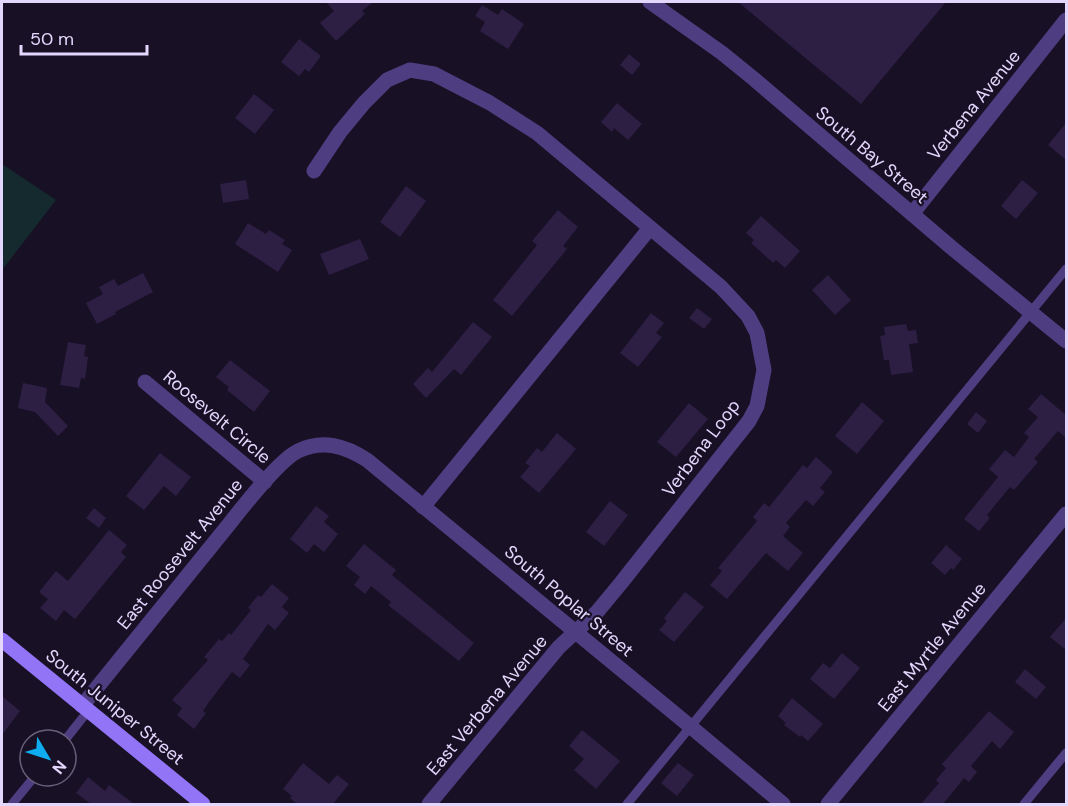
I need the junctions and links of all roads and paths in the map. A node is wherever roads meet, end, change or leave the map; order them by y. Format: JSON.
{"nodes":[{"id":1,"x":650,"y":2,"type":"edge"},
{"id":2,"x":1066,"y":20,"type":"edge"},
{"id":3,"x":314,"y":171,"type":"dead end"},
{"id":4,"x":912,"y":214,"type":"junction"},
{"id":5,"x":650,"y":228,"type":"junction"},
{"id":6,"x":1066,"y":269,"type":"edge"},
{"id":7,"x":1031,"y":312,"type":"junction"},
{"id":8,"x":1066,"y":341,"type":"edge"},
{"id":9,"x":145,"y":382,"type":"dead end"},
{"id":10,"x":322,"y":445,"type":"joint"},
{"id":11,"x":265,"y":482,"type":"junction"},
{"id":12,"x":423,"y":507,"type":"junction"},
{"id":13,"x":1066,"y":514,"type":"edge"},
{"id":14,"x":577,"y":632,"type":"junction"},
{"id":15,"x":2,"y":640,"type":"edge"},
{"id":16,"x":85,"y":708,"type":"junction"},
{"id":17,"x":691,"y":727,"type":"junction"},
{"id":18,"x":72,"y":728,"type":"edge"},
{"id":19,"x":1066,"y":753,"type":"edge"},
{"id":20,"x":25,"y":788,"type":"edge"},
{"id":21,"x":194,"y":802,"type":"edge"},
{"id":22,"x":12,"y":804,"type":"edge"},
{"id":23,"x":429,"y":804,"type":"edge"},
{"id":24,"x":627,"y":804,"type":"edge"},
{"id":25,"x":783,"y":804,"type":"edge"},
{"id":26,"x":828,"y":804,"type":"edge"},
{"id":27,"x":1024,"y":804,"type":"edge"}],
"edges":[{"from":1,"to":4,"type":"street","name":"South Bay Street"},
{"from":2,"to":4,"type":"street","name":"Verbena Avenue"},
{"from":3,"to":5,"type":"street","name":"Verbena Loop"},
{"from":4,"to":7,"type":"street","name":"South Bay Street"},
{"from":5,"to":12,"type":"street"},
{"from":5,"to":14,"type":"street","name":"Verbena Loop"},
{"from":6,"to":7,"type":"lane"},
{"from":7,"to":8,"type":"street","name":"South Bay Street"},
{"from":7,"to":17,"type":"lane"},
{"from":9,"to":11,"type":"street","name":"Roosevelt Circle"},
{"from":10,"to":11,"type":"street","name":"East Roosevelt Avenue"},
{"from":10,"to":12,"type":"street","name":"South Poplar Street"},
{"from":11,"to":16,"type":"street","name":"East Roosevelt Avenue"},
{"from":12,"to":14,"type":"street","name":"South Poplar Street"},
{"from":13,"to":26,"type":"street","name":"East Myrtle Avenue"},
{"from":14,"to":17,"type":"street","name":"South Poplar Street"},
{"from":14,"to":23,"type":"street","name":"East Verbena Avenue"},
{"from":15,"to":16,"type":"street","name":"South Juniper Street"},
{"from":16,"to":18,"type":"lane"},
{"from":16,"to":21,"type":"street","name":"South Juniper Street"},
{"from":17,"to":24,"type":"lane"},
{"from":17,"to":25,"type":"street","name":"South Poplar Street"},
{"from":19,"to":27,"type":"lane"},
{"from":20,"to":22,"type":"lane"}]}
